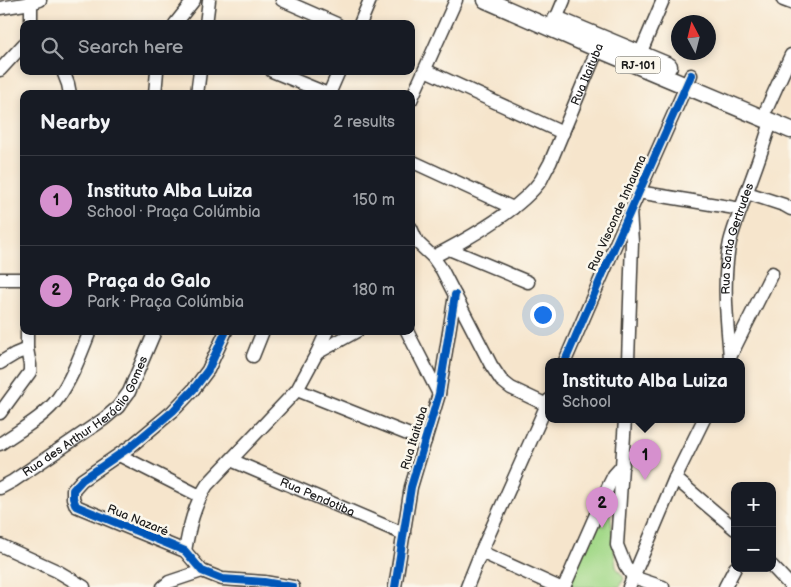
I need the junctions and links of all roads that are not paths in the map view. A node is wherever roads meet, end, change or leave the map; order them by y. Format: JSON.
{"nodes":[{"id":1,"x":194,"y":0,"type":"edge"},
{"id":2,"x":208,"y":0,"type":"edge"},
{"id":3,"x":282,"y":0,"type":"edge"},
{"id":4,"x":370,"y":0,"type":"edge"},
{"id":5,"x":456,"y":0,"type":"edge"},
{"id":6,"x":486,"y":0,"type":"edge"},
{"id":7,"x":514,"y":0,"type":"edge"},
{"id":8,"x":564,"y":0,"type":"edge"},
{"id":9,"x":662,"y":0,"type":"edge"},
{"id":10,"x":783,"y":0,"type":"edge"},
{"id":11,"x":36,"y":1,"type":"edge"},
{"id":12,"x":791,"y":3,"type":"edge"},
{"id":13,"x":0,"y":8,"type":"edge"},
{"id":14,"x":556,"y":19,"type":"junction"},
{"id":15,"x":33,"y":20,"type":"edge"},
{"id":16,"x":178,"y":20,"type":"edge"},
{"id":17,"x":206,"y":20,"type":"edge"},
{"id":18,"x":328,"y":20,"type":"edge"},
{"id":19,"x":362,"y":20,"type":"edge"},
{"id":20,"x":600,"y":43,"type":"junction"},
{"id":21,"x":20,"y":48,"type":"edge"},
{"id":22,"x":640,"y":54,"type":"junction"},
{"id":23,"x":791,"y":55,"type":"edge"},
{"id":24,"x":0,"y":70,"type":"edge"},
{"id":25,"x":425,"y":70,"type":"junction"},
{"id":26,"x":65,"y":75,"type":"edge"},
{"id":27,"x":157,"y":75,"type":"edge"},
{"id":28,"x":199,"y":75,"type":"edge"},
{"id":29,"x":282,"y":75,"type":"edge"},
{"id":30,"x":337,"y":75,"type":"edge"},
{"id":31,"x":689,"y":80,"type":"junction"},
{"id":32,"x":69,"y":90,"type":"edge"},
{"id":33,"x":155,"y":90,"type":"edge"},
{"id":34,"x":198,"y":90,"type":"edge"},
{"id":35,"x":319,"y":90,"type":"edge"},
{"id":36,"x":331,"y":90,"type":"edge"},
{"id":37,"x":415,"y":91,"type":"edge"},
{"id":38,"x":769,"y":114,"type":"junction"},
{"id":39,"x":791,"y":118,"type":"edge"},
{"id":40,"x":791,"y":130,"type":"edge"},
{"id":41,"x":563,"y":132,"type":"junction"},
{"id":42,"x":415,"y":163,"type":"edge"},
{"id":43,"x":638,"y":192,"type":"junction"},
{"id":44,"x":747,"y":194,"type":"junction"},
{"id":45,"x":513,"y":208,"type":"junction"},
{"id":46,"x":791,"y":208,"type":"edge"},
{"id":47,"x":741,"y":209,"type":"junction"},
{"id":48,"x":630,"y":211,"type":"junction"},
{"id":49,"x":415,"y":243,"type":"edge"},
{"id":50,"x":449,"y":249,"type":"junction"},
{"id":51,"x":433,"y":257,"type":"junction"},
{"id":52,"x":772,"y":273,"type":"dead end"},
{"id":53,"x":20,"y":279,"type":"edge"},
{"id":54,"x":0,"y":280,"type":"edge"},
{"id":55,"x":528,"y":282,"type":"dead end"},
{"id":56,"x":455,"y":295,"type":"junction"},
{"id":57,"x":26,"y":335,"type":"edge"},
{"id":58,"x":88,"y":335,"type":"edge"},
{"id":59,"x":153,"y":335,"type":"edge"},
{"id":60,"x":224,"y":335,"type":"edge"},
{"id":61,"x":261,"y":335,"type":"edge"},
{"id":62,"x":325,"y":335,"type":"edge"},
{"id":63,"x":350,"y":335,"type":"edge"},
{"id":64,"x":409,"y":335,"type":"edge"},
{"id":65,"x":27,"y":349,"type":"junction"},
{"id":66,"x":317,"y":353,"type":"junction"},
{"id":67,"x":253,"y":356,"type":"dead end"},
{"id":68,"x":566,"y":358,"type":"edge"},
{"id":69,"x":628,"y":358,"type":"edge"},
{"id":70,"x":729,"y":358,"type":"edge"},
{"id":71,"x":730,"y":358,"type":"edge"},
{"id":72,"x":0,"y":363,"type":"edge"},
{"id":73,"x":297,"y":390,"type":"junction"},
{"id":74,"x":438,"y":394,"type":"junction"},
{"id":75,"x":545,"y":401,"type":"edge"},
{"id":76,"x":545,"y":409,"type":"edge"},
{"id":77,"x":0,"y":413,"type":"edge"},
{"id":78,"x":625,"y":423,"type":"edge"},
{"id":79,"x":702,"y":423,"type":"edge"},
{"id":80,"x":424,"y":441,"type":"junction"},
{"id":81,"x":0,"y":444,"type":"edge"},
{"id":82,"x":119,"y":455,"type":"junction"},
{"id":83,"x":231,"y":460,"type":"junction"},
{"id":84,"x":623,"y":465,"type":"junction"},
{"id":85,"x":675,"y":478,"type":"junction"},
{"id":86,"x":0,"y":488,"type":"edge"},
{"id":87,"x":200,"y":496,"type":"junction"},
{"id":88,"x":733,"y":527,"type":"edge"},
{"id":89,"x":404,"y":534,"type":"junction"},
{"id":90,"x":0,"y":545,"type":"edge"},
{"id":91,"x":185,"y":551,"type":"junction"},
{"id":92,"x":481,"y":552,"type":"junction"},
{"id":93,"x":776,"y":570,"type":"edge"},
{"id":94,"x":202,"y":571,"type":"junction"},
{"id":95,"x":733,"y":572,"type":"edge"},
{"id":96,"x":631,"y":582,"type":"edge"},
{"id":97,"x":791,"y":586,"type":"edge"},
{"id":98,"x":84,"y":587,"type":"edge"},
{"id":99,"x":163,"y":587,"type":"edge"},
{"id":100,"x":293,"y":587,"type":"edge"},
{"id":101,"x":396,"y":587,"type":"edge"},
{"id":102,"x":467,"y":587,"type":"edge"},
{"id":103,"x":558,"y":587,"type":"edge"},
{"id":104,"x":564,"y":587,"type":"edge"},
{"id":105,"x":663,"y":587,"type":"edge"},
{"id":106,"x":725,"y":587,"type":"edge"}],
"edges":[{"from":1,"to":16,"type":"street"},
{"from":2,"to":17,"type":"street"},
{"from":3,"to":18,"type":"street"},
{"from":4,"to":19,"type":"street"},
{"from":5,"to":25,"type":"street"},
{"from":6,"to":20,"type":"main road","number":"RJ-101"},
{"from":7,"to":14,"type":"main road","number":"RJ-101"},
{"from":8,"to":14,"type":"street"},
{"from":9,"to":22,"type":"street"},
{"from":10,"to":12,"type":"street"},
{"from":11,"to":13,"type":"street"},
{"from":11,"to":15,"type":"street"},
{"from":14,"to":20,"type":"main road","number":"RJ-101"},
{"from":20,"to":22,"type":"main road","number":"RJ-101"},
{"from":20,"to":31,"type":"main road","number":"RJ-101"},
{"from":20,"to":41,"type":"street","name":"Rua Itaituba"},
{"from":21,"to":24,"type":"street"},
{"from":22,"to":31,"type":"main road","number":"RJ-101"},
{"from":23,"to":38,"type":"street","name":"Rua Santa Gertrudes"},
{"from":25,"to":37,"type":"street"},
{"from":25,"to":41,"type":"street"},
{"from":26,"to":32,"type":"street"},
{"from":27,"to":33,"type":"street"},
{"from":28,"to":34,"type":"street"},
{"from":29,"to":35,"type":"street"},
{"from":30,"to":36,"type":"street"},
{"from":31,"to":38,"type":"main road","number":"RJ-101"},
{"from":31,"to":43,"type":"street","name":"Rua Visconde Inhauma"},
{"from":38,"to":39,"type":"main road","number":"RJ-101"},
{"from":38,"to":40,"type":"main road","number":"RJ-101"},
{"from":38,"to":44,"type":"street","name":"Rua Santa Gertrudes"},
{"from":41,"to":45,"type":"street","name":"Rua Itaituba"},
{"from":42,"to":45,"type":"street"},
{"from":43,"to":47,"type":"street"},
{"from":43,"to":48,"type":"street","name":"Rua Visconde Inhauma"},
{"from":44,"to":46,"type":"street"},
{"from":44,"to":47,"type":"street","name":"Rua Santa Gertrudes"},
{"from":45,"to":50,"type":"street","name":"Rua Itaituba"},
{"from":47,"to":70,"type":"street","name":"Rua Santa Gertrudes"},
{"from":48,"to":68,"type":"street","name":"Rua Visconde Inhauma"},
{"from":48,"to":69,"type":"street"},
{"from":49,"to":51,"type":"street"},
{"from":50,"to":51,"type":"street","name":"Rua Itaituba"},
{"from":50,"to":55,"type":"street"},
{"from":51,"to":56,"type":"street"},
{"from":52,"to":71,"type":"street"},
{"from":53,"to":54,"type":"street"},
{"from":56,"to":74,"type":"street","name":"Rua Itaituba"},
{"from":56,"to":75,"type":"street"},
{"from":57,"to":65,"type":"street"},
{"from":58,"to":81,"type":"street"},
{"from":59,"to":86,"type":"street","name":"Rua des Arthur Heráclio Gomes"},
{"from":60,"to":82,"type":"street"},
{"from":61,"to":67,"type":"street"},
{"from":62,"to":66,"type":"street"},
{"from":63,"to":66,"type":"street"},
{"from":64,"to":74,"type":"street"},
{"from":65,"to":72,"type":"street"},
{"from":65,"to":77,"type":"street"},
{"from":66,"to":73,"type":"street"},
{"from":73,"to":80,"type":"street"},
{"from":73,"to":83,"type":"street"},
{"from":74,"to":80,"type":"street","name":"Rua Itaituba"},
{"from":76,"to":92,"type":"street"},
{"from":78,"to":84,"type":"street"},
{"from":79,"to":85,"type":"street"},
{"from":80,"to":89,"type":"street","name":"Rua Itaituba"},
{"from":82,"to":87,"type":"street"},
{"from":82,"to":91,"type":"street","name":"Rua Nazaré"},
{"from":83,"to":87,"type":"street"},
{"from":83,"to":89,"type":"street","name":"Rua Pendotiba"},
{"from":84,"to":96,"type":"street"},
{"from":84,"to":104,"type":"street"},
{"from":85,"to":88,"type":"street"},
{"from":85,"to":96,"type":"street"},
{"from":87,"to":91,"type":"street"},
{"from":89,"to":101,"type":"street","name":"Rua Itaituba"},
{"from":90,"to":98,"type":"street"},
{"from":91,"to":94,"type":"street"},
{"from":92,"to":102,"type":"street"},
{"from":92,"to":103,"type":"street"},
{"from":93,"to":97,"type":"street"},
{"from":94,"to":99,"type":"street"},
{"from":94,"to":100,"type":"street"},
{"from":95,"to":106,"type":"street"},
{"from":96,"to":105,"type":"street"}]}
